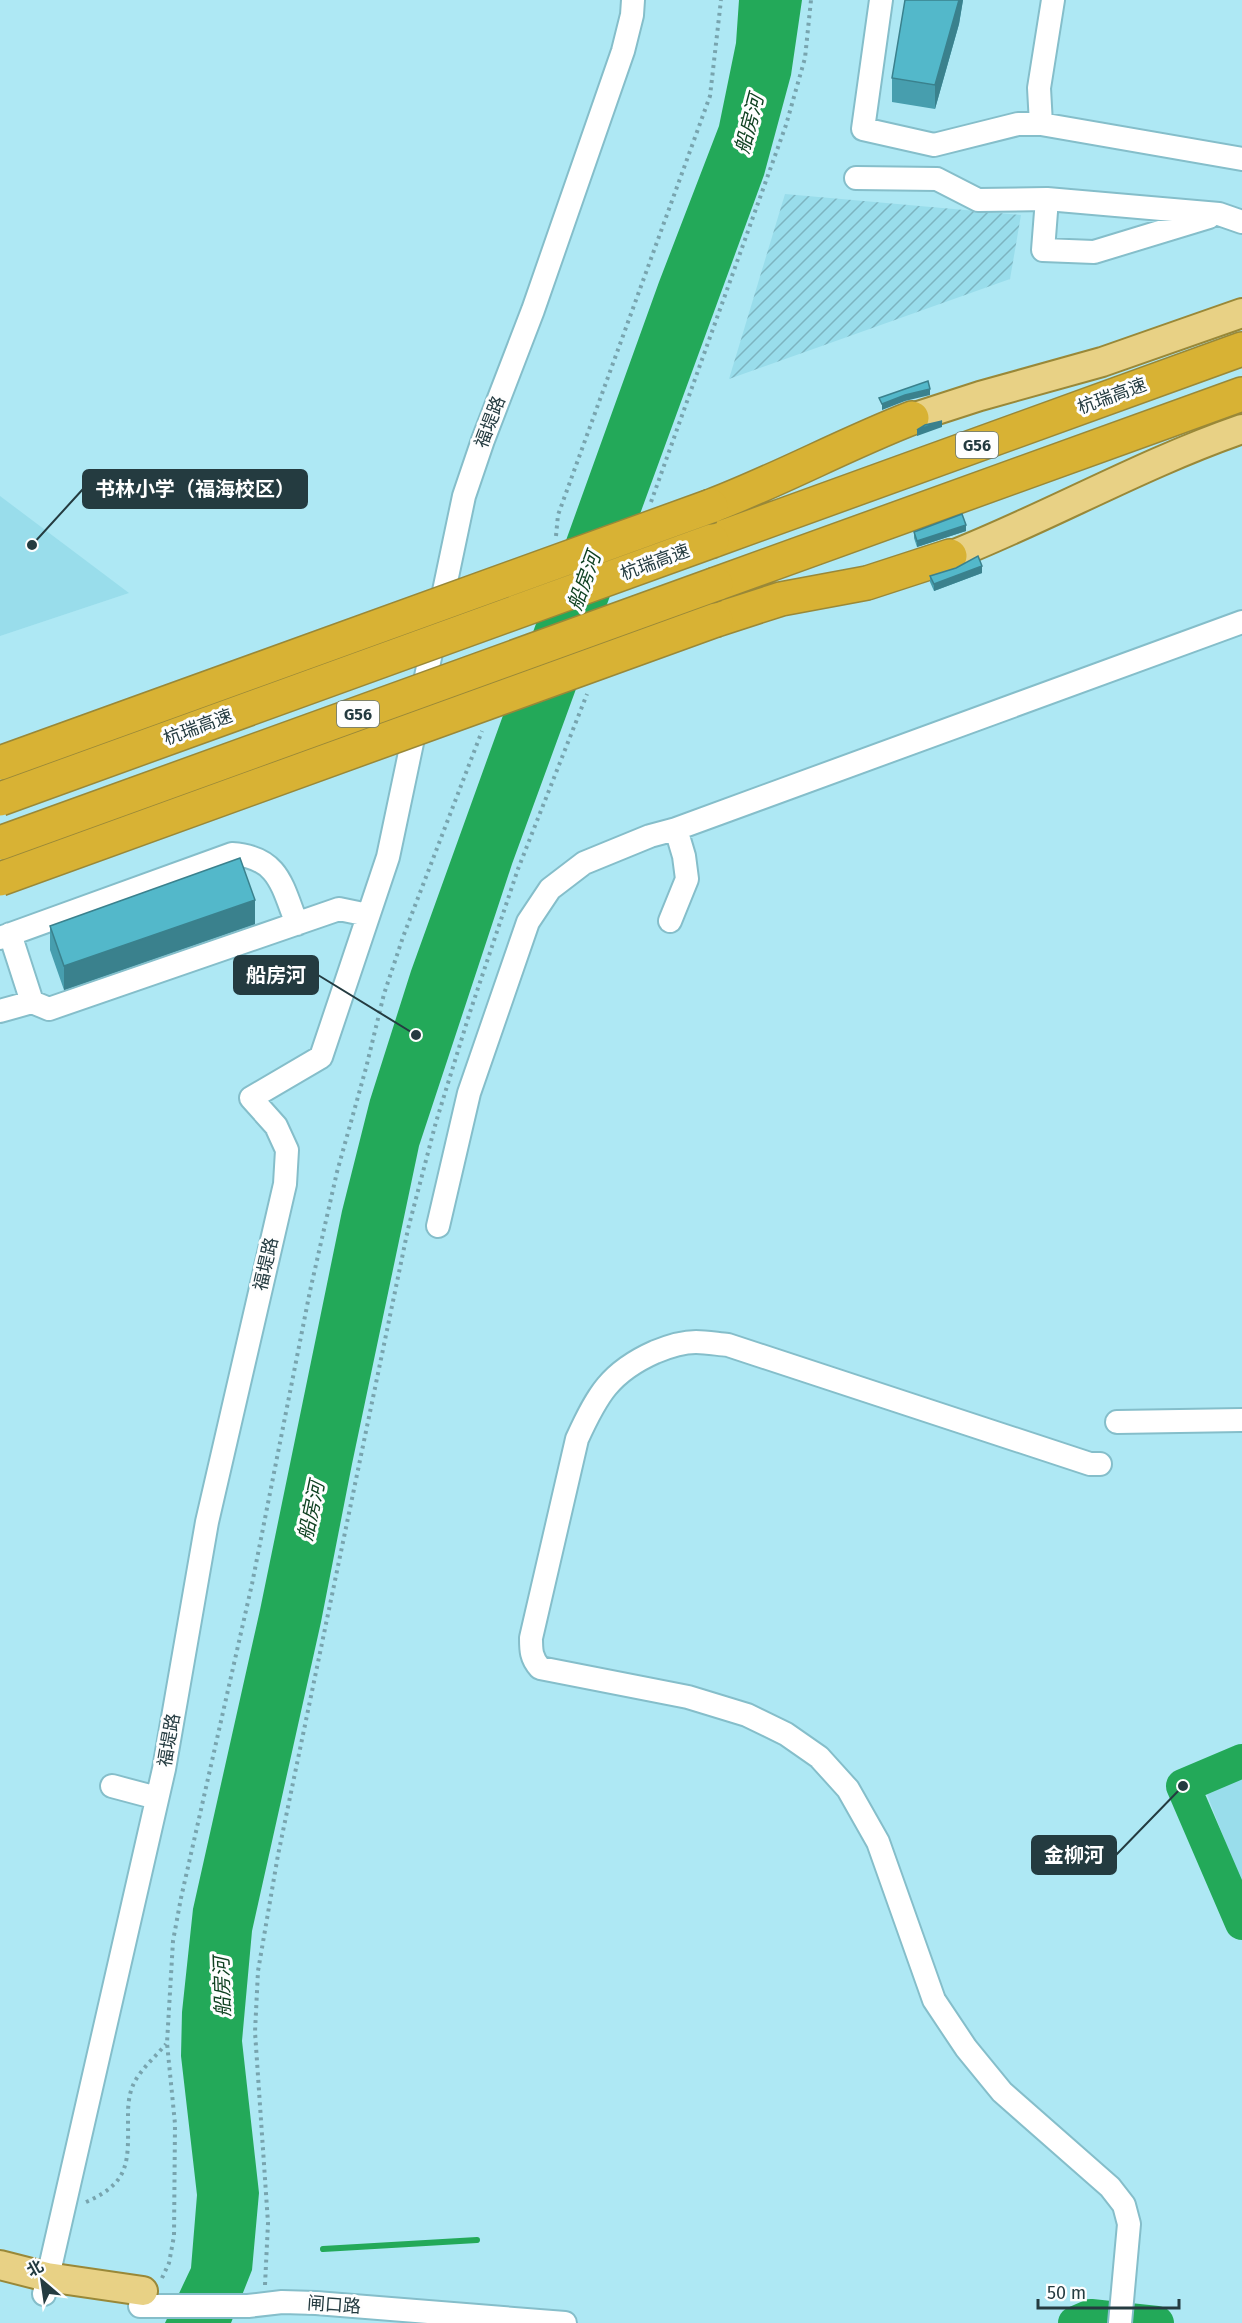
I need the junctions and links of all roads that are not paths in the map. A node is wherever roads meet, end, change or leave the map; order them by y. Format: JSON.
{"nodes":[{"id":1,"x":633,"y":0,"type":"edge"},
{"id":2,"x":881,"y":0,"type":"edge"},
{"id":3,"x":1053,"y":0,"type":"edge"},
{"id":4,"x":1041,"y":124,"type":"junction"},
{"id":5,"x":1242,"y":159,"type":"edge"},
{"id":6,"x":856,"y":178,"type":"dead end"},
{"id":7,"x":1047,"y":199,"type":"junction"},
{"id":8,"x":1219,"y":214,"type":"junction"},
{"id":9,"x":1242,"y":222,"type":"edge"},
{"id":10,"x":1242,"y":314,"type":"edge"},
{"id":11,"x":1242,"y":349,"type":"edge"},
{"id":12,"x":1242,"y":394,"type":"edge"},
{"id":13,"x":912,"y":418,"type":"joint"},
{"id":14,"x":1242,"y":429,"type":"edge"},
{"id":15,"x":950,"y":556,"type":"joint"},
{"id":16,"x":1242,"y":622,"type":"edge"},
{"id":17,"x":0,"y":763,"type":"edge"},
{"id":18,"x":0,"y":799,"type":"edge"},
{"id":19,"x":676,"y":829,"type":"junction"},
{"id":20,"x":0,"y":843,"type":"edge"},
{"id":21,"x":0,"y":879,"type":"edge"},
{"id":22,"x":368,"y":915,"type":"junction"},
{"id":23,"x":670,"y":921,"type":"dead end"},
{"id":24,"x":297,"y":924,"type":"junction"},
{"id":25,"x":5,"y":936,"type":"edge"},
{"id":26,"x":32,"y":1002,"type":"junction"},
{"id":27,"x":0,"y":1011,"type":"edge"},
{"id":28,"x":438,"y":1226,"type":"dead end"},
{"id":29,"x":1242,"y":1420,"type":"edge"},
{"id":30,"x":1117,"y":1422,"type":"dead end"},
{"id":31,"x":1100,"y":1464,"type":"dead end"},
{"id":32,"x":112,"y":1786,"type":"dead end"},
{"id":33,"x":157,"y":1798,"type":"junction"},
{"id":34,"x":0,"y":2265,"type":"edge"},
{"id":35,"x":0,"y":2285,"type":"edge"},
{"id":36,"x":46,"y":2286,"type":"junction"},
{"id":37,"x":146,"y":2296,"type":"joint"},
{"id":38,"x":261,"y":2300,"type":"junction"},
{"id":39,"x":267,"y":2323,"type":"edge"},
{"id":40,"x":565,"y":2323,"type":"edge"},
{"id":41,"x":1120,"y":2323,"type":"edge"}],
"edges":[{"from":1,"to":22,"type":"street","name":"福堤路"},
{"from":2,"to":4,"type":"street"},
{"from":3,"to":4,"type":"street"},
{"from":4,"to":5,"type":"street"},
{"from":6,"to":7,"type":"street"},
{"from":7,"to":8,"type":"street"},
{"from":7,"to":8,"type":"street"},
{"from":8,"to":9,"type":"street"},
{"from":10,"to":13,"type":"main road"},
{"from":11,"to":18,"type":"highway","name":"杭瑞高速","number":"G56","bridge":true},
{"from":12,"to":20,"type":"highway","number":"G56","bridge":true},
{"from":13,"to":17,"type":"highway","bridge":true},
{"from":14,"to":15,"type":"main road"},
{"from":15,"to":21,"type":"highway","bridge":true},
{"from":16,"to":19,"type":"street"},
{"from":19,"to":23,"type":"street"},
{"from":19,"to":28,"type":"street"},
{"from":22,"to":24,"type":"street"},
{"from":22,"to":33,"type":"street","name":"福堤路"},
{"from":24,"to":25,"type":"street"},
{"from":24,"to":26,"type":"street"},
{"from":25,"to":26,"type":"street"},
{"from":26,"to":27,"type":"street"},
{"from":29,"to":30,"type":"street"},
{"from":31,"to":41,"type":"street"},
{"from":32,"to":33,"type":"street"},
{"from":33,"to":36,"type":"street","name":"福堤路"},
{"from":34,"to":36,"type":"main road"},
{"from":35,"to":36,"type":"main road"},
{"from":36,"to":37,"type":"main road"},
{"from":37,"to":38,"type":"street","name":"闸口路"},
{"from":38,"to":39,"type":"street"},
{"from":38,"to":40,"type":"street","name":"闸口路"}]}
